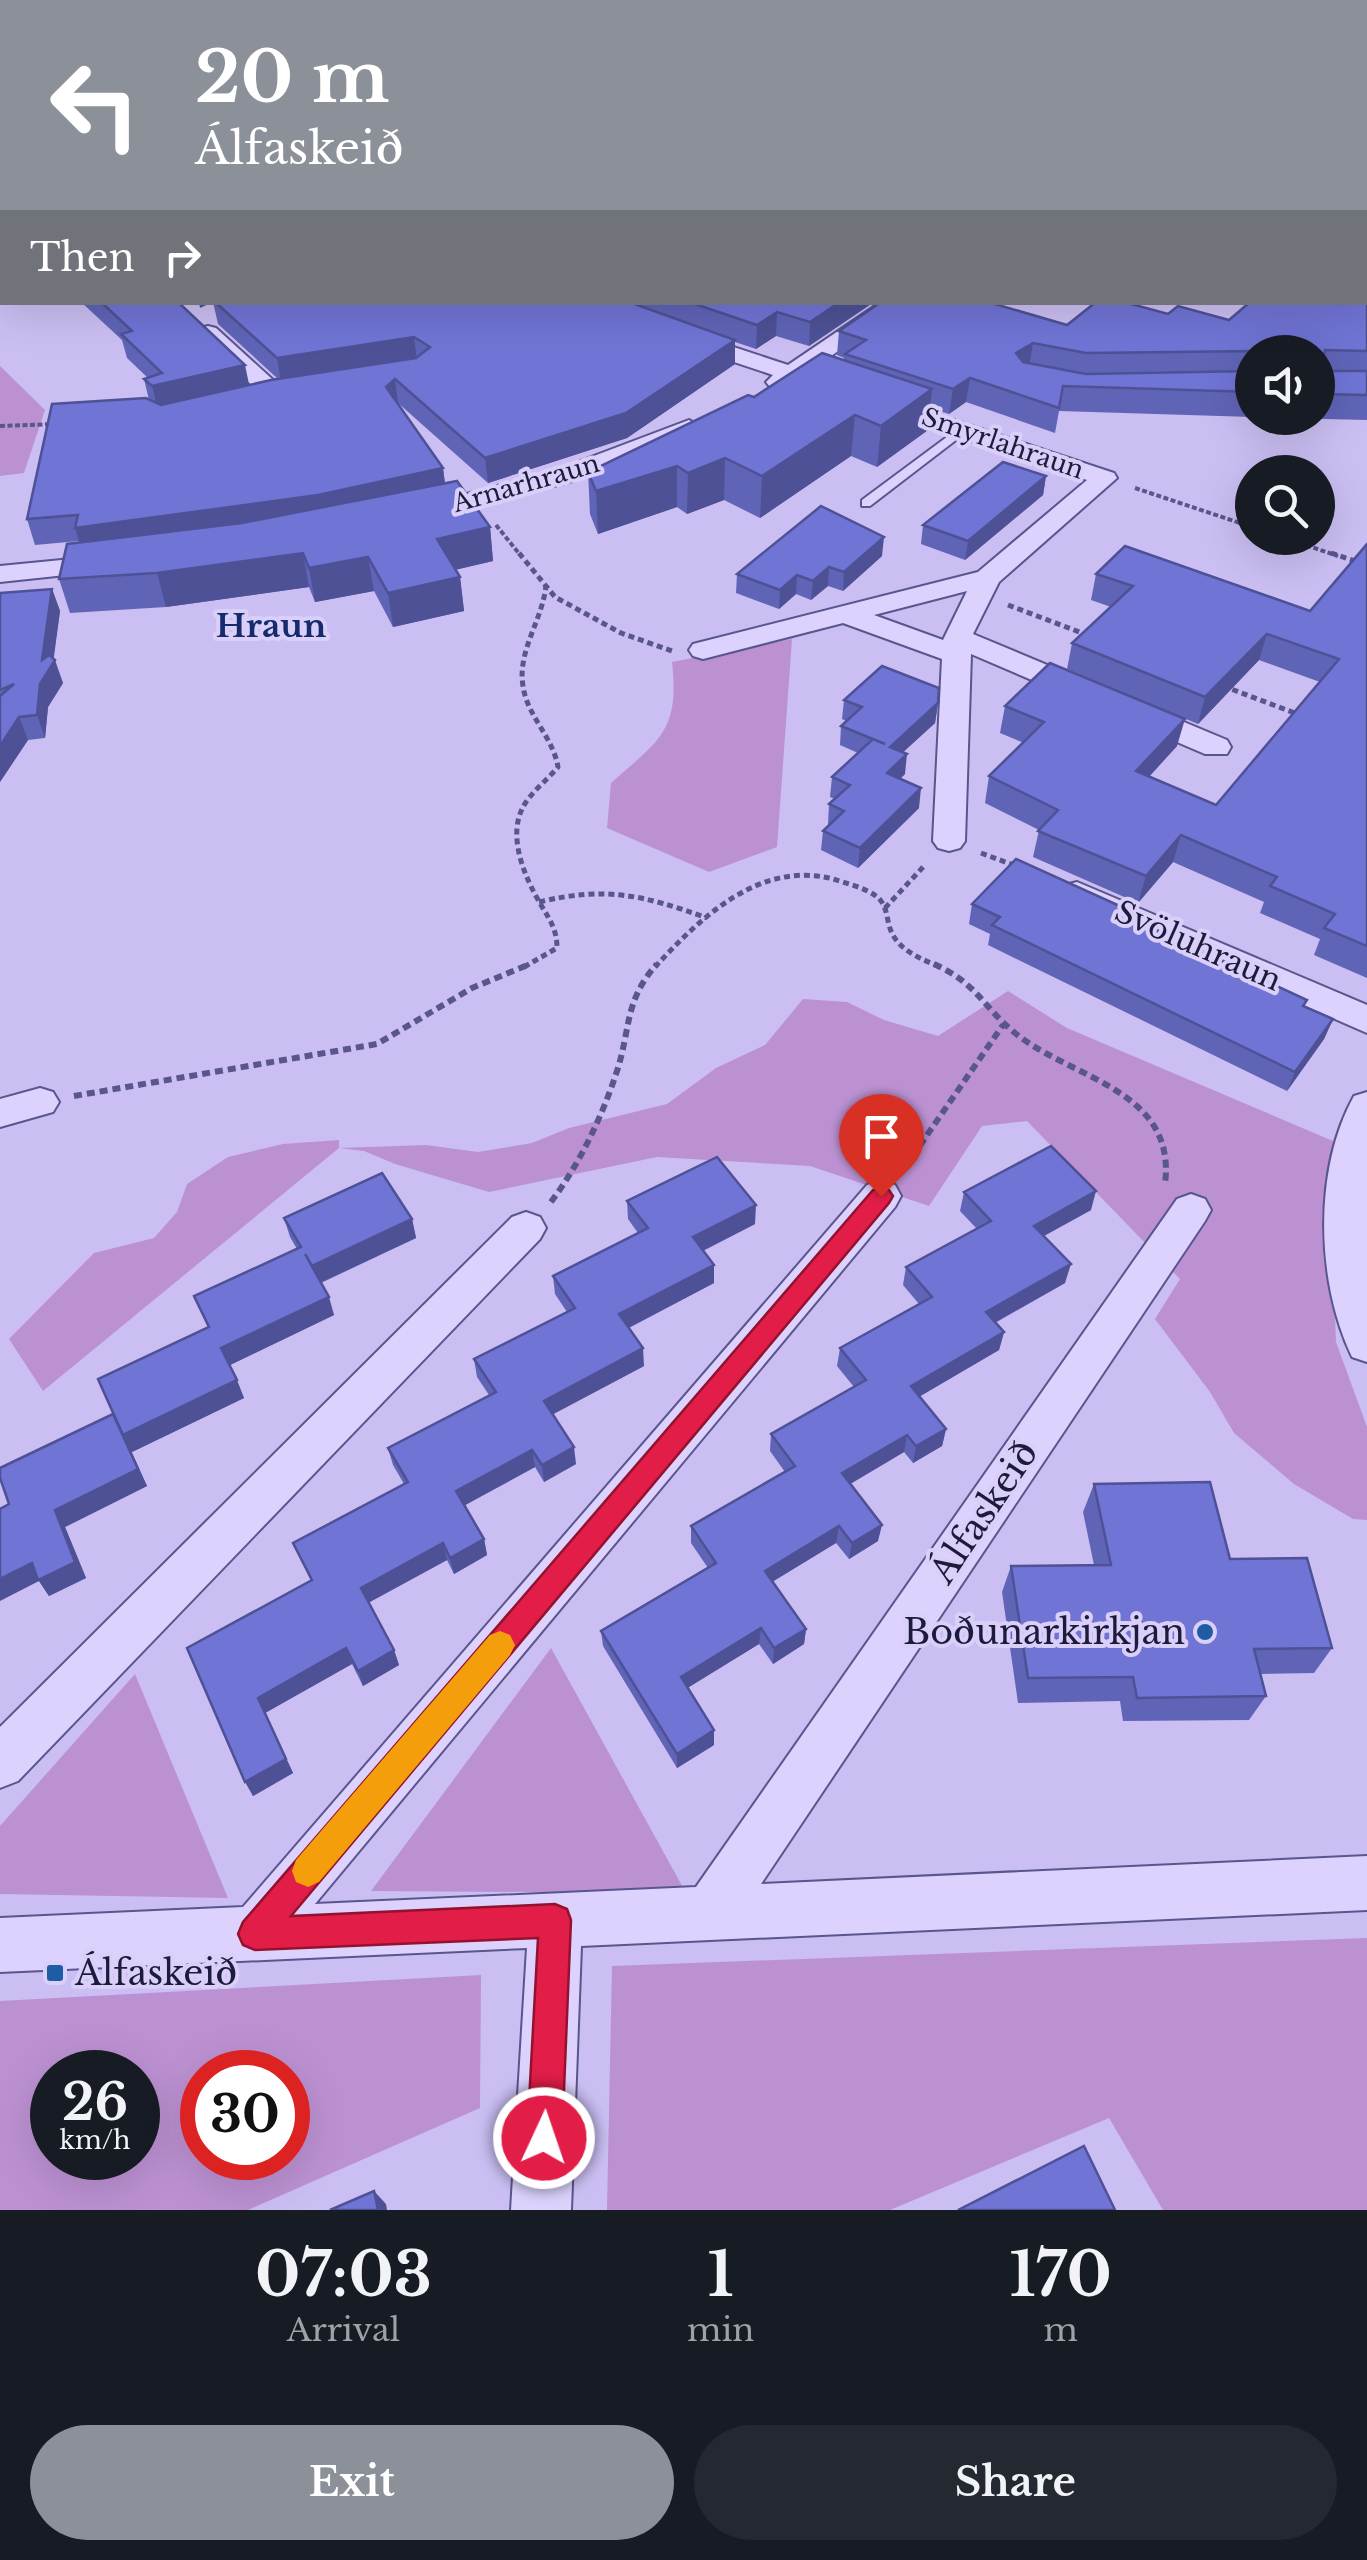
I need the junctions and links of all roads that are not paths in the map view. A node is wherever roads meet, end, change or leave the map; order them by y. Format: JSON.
{"nodes":[{"id":1,"x":892,"y":305,"type":"edge"},
{"id":2,"x":212,"y":315,"type":"edge"},
{"id":3,"x":660,"y":330,"type":"edge"},
{"id":4,"x":792,"y":372,"type":"junction"},
{"id":5,"x":761,"y":393,"type":"edge"},
{"id":6,"x":238,"y":402,"type":"edge"},
{"id":7,"x":713,"y":418,"type":"edge"},
{"id":8,"x":963,"y":430,"type":"junction"},
{"id":9,"x":866,"y":503,"type":"dead end"},
{"id":10,"x":406,"y":516,"type":"edge"},
{"id":11,"x":131,"y":561,"type":"edge"},
{"id":12,"x":0,"y":574,"type":"edge"},
{"id":13,"x":984,"y":586,"type":"junction"},
{"id":14,"x":841,"y":613,"type":"junction"},
{"id":15,"x":956,"y":646,"type":"junction"},
{"id":16,"x":703,"y":650,"type":"road end"},
{"id":17,"x":1216,"y":747,"type":"dead end"},
{"id":18,"x":949,"y":841,"type":"road end"},
{"id":19,"x":1029,"y":872,"type":"edge"},
{"id":20,"x":1367,"y":1020,"type":"edge"},
{"id":21,"x":40,"y":1102,"type":"road end"},
{"id":22,"x":1367,"y":1106,"type":"edge"},
{"id":23,"x":0,"y":1113,"type":"edge"},
{"id":24,"x":881,"y":1196,"type":"road end"},
{"id":25,"x":1192,"y":1210,"type":"road end"},
{"id":26,"x":526,"y":1228,"type":"road end"},
{"id":27,"x":1367,"y":1344,"type":"edge"},
{"id":28,"x":0,"y":1762,"type":"edge"},
{"id":29,"x":1367,"y":1884,"type":"edge"},
{"id":30,"x":710,"y":1913,"type":"junction"},
{"id":31,"x":555,"y":1920,"type":"junction"},
{"id":32,"x":255,"y":1934,"type":"junction"},
{"id":33,"x":0,"y":1945,"type":"edge"},
{"id":34,"x":541,"y":2210,"type":"edge"}],
"edges":[{"from":1,"to":4,"type":"street"},
{"from":2,"to":6,"type":"street"},
{"from":3,"to":4,"type":"street","name":"Smyrlahraun"},
{"from":4,"to":5,"type":"street"},
{"from":4,"to":8,"type":"street","name":"Smyrlahraun"},
{"from":7,"to":10,"type":"street","name":"Arnarhraun"},
{"from":8,"to":9,"type":"lane"},
{"from":8,"to":13,"type":"street","name":"Smyrlahraun"},
{"from":11,"to":12,"type":"street"},
{"from":13,"to":14,"type":"street","name":"Smyrlahraun"},
{"from":13,"to":15,"type":"street","name":"Smyrlahraun"},
{"from":14,"to":15,"type":"street"},
{"from":14,"to":16,"type":"street","name":"Smyrlahraun"},
{"from":15,"to":17,"type":"street"},
{"from":15,"to":18,"type":"street","name":"Smyrlahraun"},
{"from":19,"to":20,"type":"street","name":"Svöluhraun"},
{"from":21,"to":23,"type":"street"},
{"from":22,"to":27,"type":"street"},
{"from":24,"to":32,"type":"street"},
{"from":25,"to":30,"type":"street","name":"Álfaskeið"},
{"from":26,"to":28,"type":"street"},
{"from":29,"to":30,"type":"street"},
{"from":30,"to":31,"type":"street"},
{"from":31,"to":32,"type":"street"},
{"from":31,"to":34,"type":"street"},
{"from":32,"to":33,"type":"street"}]}
